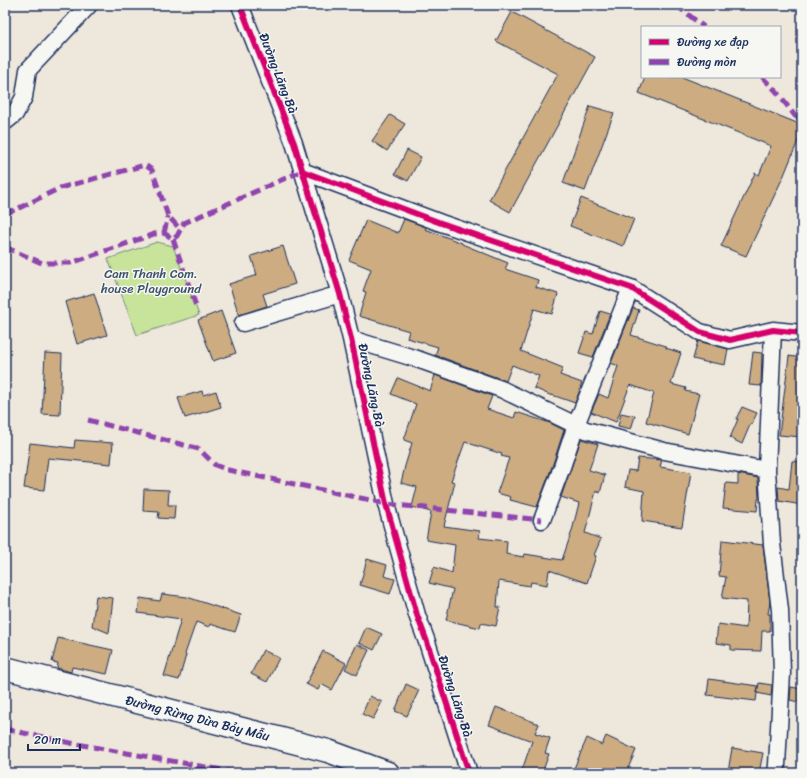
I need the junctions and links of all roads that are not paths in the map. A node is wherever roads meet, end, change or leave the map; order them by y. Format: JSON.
{"nodes":[{"id":1,"x":89,"y":5,"type":"edge"},
{"id":2,"x":240,"y":5,"type":"edge"},
{"id":3,"x":5,"y":122,"type":"edge"},
{"id":4,"x":302,"y":170,"type":"junction"},
{"id":5,"x":630,"y":288,"type":"junction"},
{"id":6,"x":340,"y":294,"type":"junction"},
{"id":7,"x":242,"y":323,"type":"dead end"},
{"id":8,"x":773,"y":330,"type":"junction"},
{"id":9,"x":802,"y":333,"type":"edge"},
{"id":10,"x":351,"y":338,"type":"junction"},
{"id":11,"x":576,"y":425,"type":"junction"},
{"id":12,"x":767,"y":470,"type":"junction"},
{"id":13,"x":542,"y":520,"type":"dead end"},
{"id":14,"x":5,"y":668,"type":"edge"},
{"id":15,"x":388,"y":773,"type":"edge"},
{"id":16,"x":469,"y":773,"type":"edge"},
{"id":17,"x":776,"y":773,"type":"edge"}],
"edges":[{"from":1,"to":3,"type":"street"},
{"from":2,"to":4,"type":"street","name":"Đường Lăng Bà"},
{"from":4,"to":5,"type":"street"},
{"from":4,"to":6,"type":"street","name":"Đường Lăng Bà"},
{"from":5,"to":8,"type":"street"},
{"from":5,"to":11,"type":"street"},
{"from":6,"to":7,"type":"street"},
{"from":6,"to":10,"type":"street","name":"Đường Lăng Bà"},
{"from":8,"to":9,"type":"street"},
{"from":8,"to":12,"type":"street"},
{"from":10,"to":11,"type":"street"},
{"from":10,"to":16,"type":"street","name":"Đường Lăng Bà"},
{"from":11,"to":12,"type":"street"},
{"from":11,"to":13,"type":"street"},
{"from":12,"to":17,"type":"street"},
{"from":14,"to":15,"type":"street","name":"Đường Rừng Dừa Bảy Mẫu"}]}
